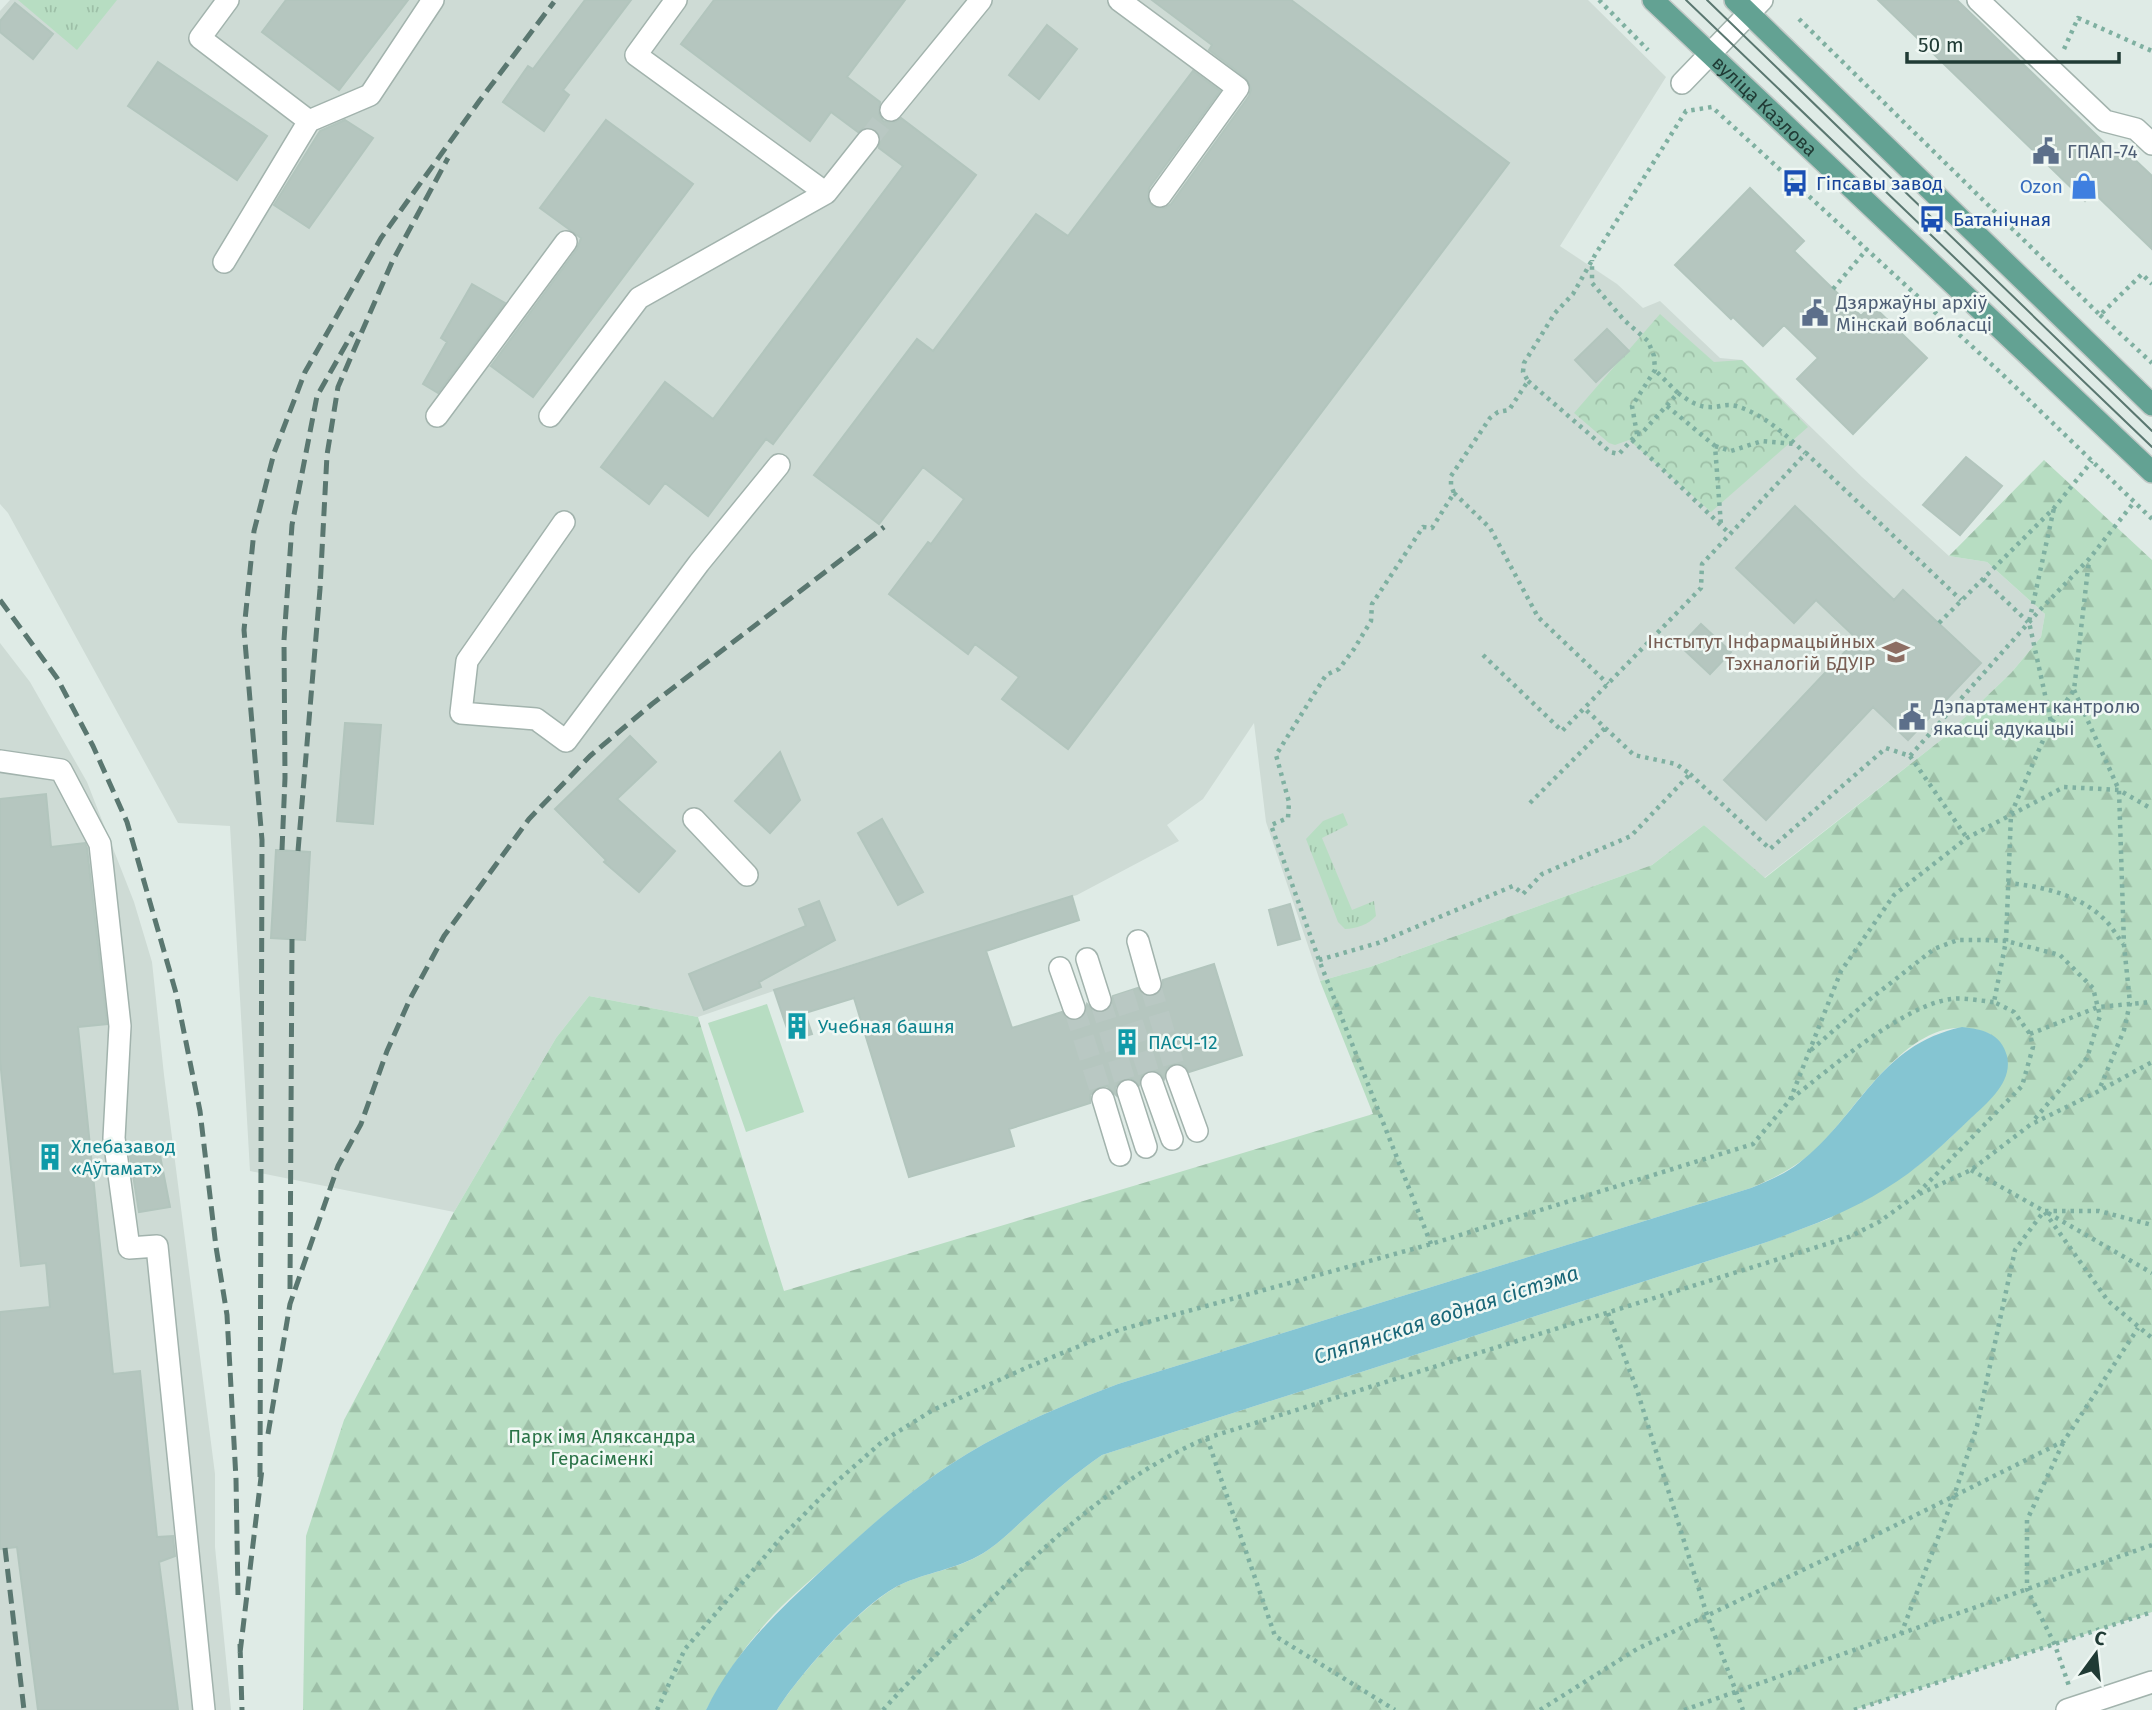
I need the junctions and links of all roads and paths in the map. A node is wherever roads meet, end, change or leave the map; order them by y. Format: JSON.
{"nodes":[{"id":1,"x":228,"y":0,"type":"edge"},
{"id":2,"x":433,"y":0,"type":"edge"},
{"id":3,"x":676,"y":0,"type":"edge"},
{"id":4,"x":981,"y":0,"type":"edge"},
{"id":5,"x":1119,"y":0,"type":"edge"},
{"id":6,"x":1599,"y":0,"type":"edge"},
{"id":7,"x":1653,"y":0,"type":"edge"},
{"id":8,"x":1978,"y":0,"type":"edge"},
{"id":9,"x":1748,"y":4,"type":"edge"},
{"id":10,"x":1799,"y":19,"type":"dead end"},
{"id":11,"x":1648,"y":50,"type":"dead end"},
{"id":12,"x":2152,"y":51,"type":"edge"},
{"id":13,"x":1710,"y":55,"type":"junction"},
{"id":14,"x":2053,"y":73,"type":"junction"},
{"id":15,"x":1682,"y":83,"type":"dead end"},
{"id":16,"x":891,"y":110,"type":"tunnel mouth"},
{"id":17,"x":309,"y":121,"type":"junction"},
{"id":18,"x":868,"y":140,"type":"tunnel mouth"},
{"id":19,"x":2152,"y":144,"type":"edge"},
{"id":20,"x":826,"y":193,"type":"junction"},
{"id":21,"x":1160,"y":196,"type":"dead end"},
{"id":22,"x":566,"y":242,"type":"dead end"},
{"id":23,"x":1867,"y":249,"type":"junction"},
{"id":24,"x":1592,"y":259,"type":"junction"},
{"id":25,"x":224,"y":262,"type":"dead end"},
{"id":26,"x":2152,"y":284,"type":"edge"},
{"id":27,"x":1833,"y":289,"type":"dead end"},
{"id":28,"x":2100,"y":315,"type":"junction"},
{"id":29,"x":2152,"y":363,"type":"edge"},
{"id":30,"x":1655,"y":370,"type":"junction"},
{"id":31,"x":1528,"y":381,"type":"junction"},
{"id":32,"x":1678,"y":393,"type":"junction"},
{"id":33,"x":2152,"y":405,"type":"edge"},
{"id":34,"x":1667,"y":406,"type":"junction"},
{"id":35,"x":437,"y":416,"type":"dead end"},
{"id":36,"x":550,"y":416,"type":"dead end"},
{"id":37,"x":1637,"y":434,"type":"junction"},
{"id":38,"x":1632,"y":440,"type":"junction"},
{"id":39,"x":1796,"y":444,"type":"junction"},
{"id":40,"x":1714,"y":446,"type":"junction"},
{"id":41,"x":1805,"y":453,"type":"junction"},
{"id":42,"x":2092,"y":461,"type":"junction"},
{"id":43,"x":779,"y":465,"type":"dead end"},
{"id":44,"x":2152,"y":472,"type":"edge"},
{"id":45,"x":1454,"y":493,"type":"junction"},
{"id":46,"x":2135,"y":501,"type":"junction"},
{"id":47,"x":2054,"y":508,"type":"junction"},
{"id":48,"x":2152,"y":519,"type":"edge"},
{"id":49,"x":564,"y":522,"type":"dead end"},
{"id":50,"x":1721,"y":525,"type":"junction"},
{"id":51,"x":1730,"y":534,"type":"junction"},
{"id":52,"x":2089,"y":559,"type":"junction"},
{"id":53,"x":1983,"y":579,"type":"junction"},
{"id":54,"x":1961,"y":600,"type":"junction"},
{"id":55,"x":2029,"y":622,"type":"junction"},
{"id":56,"x":1938,"y":623,"type":"dead end"},
{"id":57,"x":1483,"y":655,"type":"dead end"},
{"id":58,"x":1608,"y":684,"type":"junction"},
{"id":59,"x":2074,"y":690,"type":"junction"},
{"id":60,"x":1584,"y":708,"type":"junction"},
{"id":61,"x":2051,"y":722,"type":"junction"},
{"id":62,"x":1605,"y":728,"type":"junction"},
{"id":63,"x":1910,"y":756,"type":"junction"},
{"id":64,"x":0,"y":761,"type":"edge"},
{"id":65,"x":1690,"y":774,"type":"junction"},
{"id":66,"x":2119,"y":790,"type":"junction"},
{"id":67,"x":1530,"y":803,"type":"dead end"},
{"id":68,"x":2152,"y":809,"type":"edge"},
{"id":69,"x":2011,"y":814,"type":"junction"},
{"id":70,"x":694,"y":819,"type":"dead end"},
{"id":71,"x":1967,"y":838,"type":"junction"},
{"id":72,"x":747,"y":875,"type":"dead end"},
{"id":73,"x":2007,"y":883,"type":"junction"},
{"id":74,"x":1138,"y":941,"type":"dead end"},
{"id":75,"x":2006,"y":941,"type":"junction"},
{"id":76,"x":2124,"y":944,"type":"junction"},
{"id":77,"x":1087,"y":959,"type":"dead end"},
{"id":78,"x":1319,"y":960,"type":"junction"},
{"id":79,"x":1060,"y":968,"type":"dead end"},
{"id":80,"x":1150,"y":985,"type":"tunnel mouth"},
{"id":81,"x":1100,"y":1000,"type":"tunnel mouth"},
{"id":82,"x":1994,"y":1002,"type":"junction"},
{"id":83,"x":2152,"y":1002,"type":"edge"},
{"id":84,"x":2130,"y":1003,"type":"junction"},
{"id":85,"x":2098,"y":1007,"type":"junction"},
{"id":86,"x":1074,"y":1008,"type":"tunnel mouth"},
{"id":87,"x":2030,"y":1034,"type":"junction"},
{"id":88,"x":1809,"y":1052,"type":"junction"},
{"id":89,"x":2152,"y":1062,"type":"edge"},
{"id":90,"x":1177,"y":1076,"type":"tunnel mouth"},
{"id":91,"x":1152,"y":1083,"type":"tunnel mouth"},
{"id":92,"x":1128,"y":1091,"type":"tunnel mouth"},
{"id":93,"x":2099,"y":1091,"type":"junction"},
{"id":94,"x":1103,"y":1099,"type":"tunnel mouth"},
{"id":95,"x":1790,"y":1100,"type":"junction"},
{"id":96,"x":2030,"y":1125,"type":"junction"},
{"id":97,"x":1197,"y":1131,"type":"dead end"},
{"id":98,"x":1172,"y":1139,"type":"dead end"},
{"id":99,"x":1146,"y":1147,"type":"dead end"},
{"id":100,"x":1120,"y":1155,"type":"dead end"},
{"id":101,"x":1971,"y":1170,"type":"junction"},
{"id":102,"x":1915,"y":1196,"type":"junction"},
{"id":103,"x":2044,"y":1211,"type":"junction"},
{"id":104,"x":2152,"y":1225,"type":"edge"},
{"id":105,"x":1430,"y":1244,"type":"junction"},
{"id":106,"x":2152,"y":1273,"type":"edge"},
{"id":107,"x":1608,"y":1313,"type":"junction"},
{"id":108,"x":2138,"y":1328,"type":"junction"},
{"id":109,"x":2152,"y":1338,"type":"edge"},
{"id":110,"x":1207,"y":1438,"type":"junction"},
{"id":111,"x":2064,"y":1441,"type":"junction"},
{"id":112,"x":1954,"y":1496,"type":"junction"},
{"id":113,"x":2152,"y":1545,"type":"edge"},
{"id":114,"x":2027,"y":1589,"type":"junction"},
{"id":115,"x":2152,"y":1612,"type":"edge"},
{"id":116,"x":1707,"y":1615,"type":"junction"},
{"id":117,"x":1901,"y":1634,"type":"junction"},
{"id":118,"x":2055,"y":1645,"type":"junction"},
{"id":119,"x":2152,"y":1682,"type":"edge"},
{"id":120,"x":1736,"y":1692,"type":"junction"},
{"id":121,"x":2071,"y":1708,"type":"edge"},
{"id":122,"x":204,"y":1710,"type":"edge"},
{"id":123,"x":657,"y":1710,"type":"edge"},
{"id":124,"x":883,"y":1710,"type":"edge"},
{"id":125,"x":1395,"y":1710,"type":"edge"},
{"id":126,"x":1539,"y":1710,"type":"edge"},
{"id":127,"x":1684,"y":1710,"type":"edge"},
{"id":128,"x":1743,"y":1710,"type":"edge"},
{"id":129,"x":1854,"y":1710,"type":"edge"}],
"edges":[{"from":1,"to":17,"type":"street"},
{"from":2,"to":17,"type":"street"},
{"from":3,"to":20,"type":"street"},
{"from":4,"to":16,"type":"street"},
{"from":5,"to":21,"type":"street"},
{"from":6,"to":11,"type":"path"},
{"from":7,"to":13,"type":"main road","name":"вуліца Казлова"},
{"from":8,"to":14,"type":"street"},
{"from":9,"to":13,"type":"street"},
{"from":9,"to":33,"type":"main road"},
{"from":10,"to":28,"type":"path"},
{"from":12,"to":14,"type":"path"},
{"from":13,"to":15,"type":"street"},
{"from":13,"to":44,"type":"main road","name":"вуліца Казлова"},
{"from":14,"to":19,"type":"street"},
{"from":17,"to":25,"type":"street"},
{"from":18,"to":20,"type":"street"},
{"from":20,"to":36,"type":"street"},
{"from":22,"to":35,"type":"street"},
{"from":23,"to":24,"type":"path"},
{"from":23,"to":27,"type":"path"},
{"from":23,"to":42,"type":"path"},
{"from":24,"to":30,"type":"path"},
{"from":24,"to":31,"type":"path"},
{"from":26,"to":28,"type":"path"},
{"from":28,"to":29,"type":"path"},
{"from":30,"to":32,"type":"path"},
{"from":30,"to":37,"type":"path"},
{"from":31,"to":38,"type":"path"},
{"from":31,"to":45,"type":"path"},
{"from":32,"to":34,"type":"path"},
{"from":32,"to":39,"type":"path"},
{"from":34,"to":37,"type":"path"},
{"from":34,"to":40,"type":"path"},
{"from":37,"to":38,"type":"path"},
{"from":38,"to":50,"type":"path"},
{"from":39,"to":40,"type":"path"},
{"from":39,"to":41,"type":"path"},
{"from":40,"to":50,"type":"path"},
{"from":41,"to":51,"type":"path"},
{"from":41,"to":54,"type":"path"},
{"from":42,"to":46,"type":"path"},
{"from":42,"to":47,"type":"path"},
{"from":43,"to":49,"type":"street"},
{"from":45,"to":58,"type":"path"},
{"from":45,"to":78,"type":"path"},
{"from":46,"to":48,"type":"path"},
{"from":46,"to":52,"type":"path"},
{"from":47,"to":53,"type":"path"},
{"from":47,"to":55,"type":"path"},
{"from":50,"to":51,"type":"path"},
{"from":51,"to":58,"type":"path"},
{"from":52,"to":55,"type":"path"},
{"from":52,"to":59,"type":"path"},
{"from":53,"to":54,"type":"path"},
{"from":53,"to":55,"type":"path"},
{"from":54,"to":56,"type":"path"},
{"from":55,"to":61,"type":"path"},
{"from":55,"to":63,"type":"path"},
{"from":57,"to":60,"type":"path"},
{"from":58,"to":60,"type":"path"},
{"from":59,"to":61,"type":"path"},
{"from":59,"to":66,"type":"path"},
{"from":60,"to":62,"type":"path"},
{"from":61,"to":69,"type":"path"},
{"from":62,"to":65,"type":"path"},
{"from":62,"to":67,"type":"path"},
{"from":63,"to":65,"type":"path"},
{"from":63,"to":71,"type":"path"},
{"from":64,"to":122,"type":"street"},
{"from":65,"to":78,"type":"path"},
{"from":66,"to":68,"type":"path"},
{"from":66,"to":69,"type":"path"},
{"from":66,"to":76,"type":"path"},
{"from":69,"to":71,"type":"path"},
{"from":69,"to":73,"type":"path"},
{"from":70,"to":72,"type":"street"},
{"from":71,"to":88,"type":"path"},
{"from":73,"to":75,"type":"path"},
{"from":73,"to":76,"type":"path"},
{"from":74,"to":80,"type":"street"},
{"from":75,"to":82,"type":"path"},
{"from":75,"to":85,"type":"path"},
{"from":75,"to":88,"type":"path"},
{"from":76,"to":84,"type":"path"},
{"from":77,"to":81,"type":"street"},
{"from":78,"to":105,"type":"path"},
{"from":79,"to":86,"type":"street"},
{"from":82,"to":87,"type":"path"},
{"from":82,"to":95,"type":"path"},
{"from":83,"to":84,"type":"path"},
{"from":84,"to":85,"type":"path"},
{"from":84,"to":93,"type":"path"},
{"from":85,"to":87,"type":"path"},
{"from":85,"to":96,"type":"path"},
{"from":87,"to":102,"type":"path"},
{"from":88,"to":95,"type":"path"},
{"from":89,"to":93,"type":"path"},
{"from":90,"to":97,"type":"street"},
{"from":91,"to":98,"type":"street"},
{"from":92,"to":99,"type":"street"},
{"from":93,"to":96,"type":"path"},
{"from":94,"to":100,"type":"street"},
{"from":95,"to":105,"type":"path"},
{"from":96,"to":101,"type":"path"},
{"from":101,"to":102,"type":"path"},
{"from":101,"to":103,"type":"path"},
{"from":102,"to":107,"type":"path"},
{"from":103,"to":104,"type":"path"},
{"from":103,"to":106,"type":"path"},
{"from":103,"to":108,"type":"path"},
{"from":103,"to":112,"type":"path"},
{"from":105,"to":123,"type":"path"},
{"from":107,"to":110,"type":"path"},
{"from":107,"to":116,"type":"path"},
{"from":108,"to":109,"type":"path"},
{"from":108,"to":111,"type":"path"},
{"from":110,"to":124,"type":"path"},
{"from":110,"to":125,"type":"path"},
{"from":111,"to":112,"type":"path"},
{"from":111,"to":114,"type":"path"},
{"from":112,"to":116,"type":"path"},
{"from":112,"to":117,"type":"path"},
{"from":113,"to":114,"type":"path"},
{"from":114,"to":117,"type":"path"},
{"from":114,"to":118,"type":"path"},
{"from":115,"to":118,"type":"path"},
{"from":116,"to":120,"type":"path"},
{"from":116,"to":126,"type":"path"},
{"from":117,"to":120,"type":"path"},
{"from":118,"to":121,"type":"path"},
{"from":118,"to":129,"type":"path"},
{"from":119,"to":121,"type":"street"},
{"from":120,"to":127,"type":"path"},
{"from":120,"to":128,"type":"path"}]}
